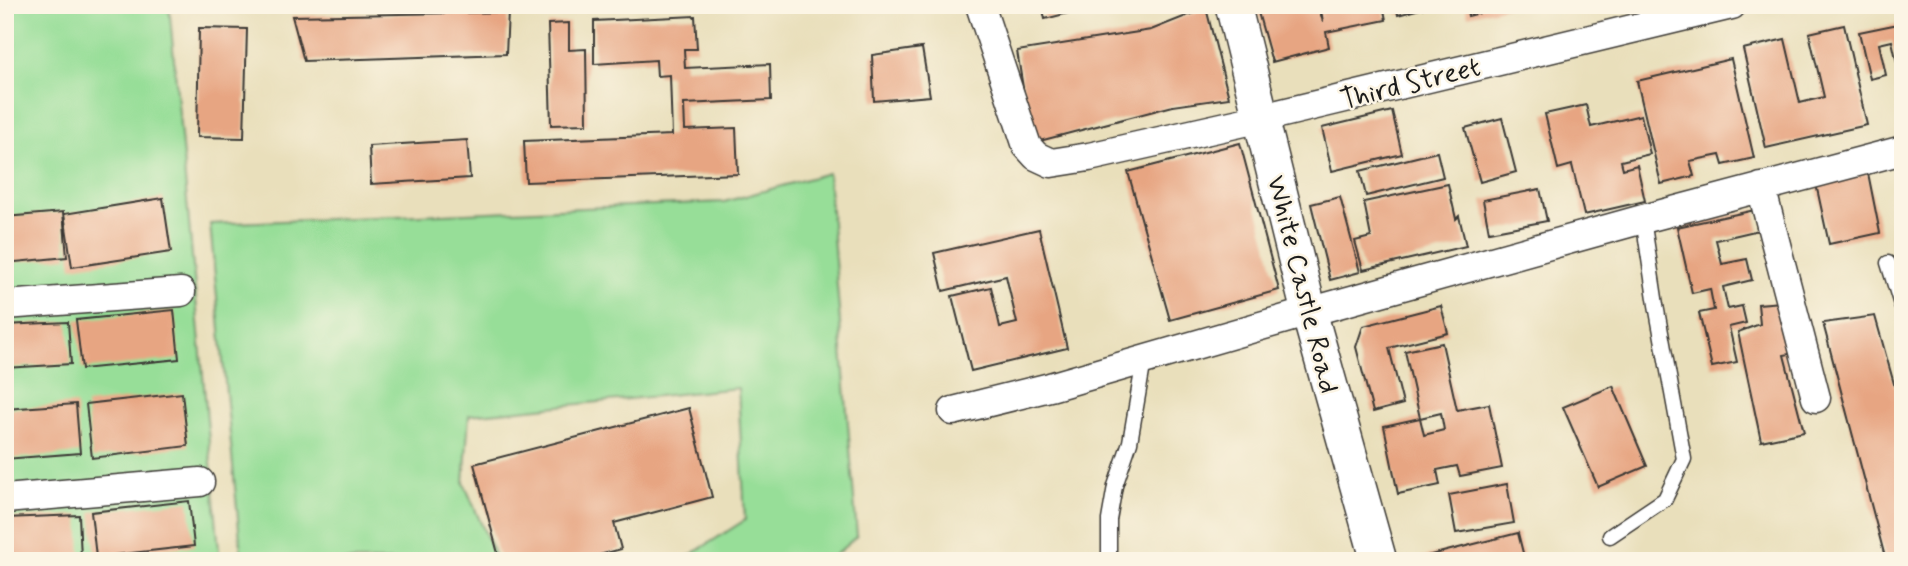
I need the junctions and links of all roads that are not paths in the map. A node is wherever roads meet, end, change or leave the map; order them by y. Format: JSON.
{"nodes":[{"id":1,"x":1233,"y":5,"type":"edge"},
{"id":2,"x":1732,"y":5,"type":"edge"},
{"id":3,"x":981,"y":8,"type":"dead end"},
{"id":4,"x":1262,"y":118,"type":"junction"},
{"id":5,"x":1903,"y":150,"type":"edge"},
{"id":6,"x":1761,"y":187,"type":"junction"},
{"id":7,"x":1643,"y":219,"type":"junction"},
{"id":8,"x":1888,"y":263,"type":"dead end"},
{"id":9,"x":181,"y":292,"type":"dead end"},
{"id":10,"x":5,"y":305,"type":"edge"},
{"id":11,"x":1903,"y":311,"type":"edge"},
{"id":12,"x":1309,"y":312,"type":"junction"},
{"id":13,"x":1144,"y":360,"type":"junction"},
{"id":14,"x":1816,"y":398,"type":"dead end"},
{"id":15,"x":953,"y":411,"type":"dead end"},
{"id":16,"x":200,"y":482,"type":"dead end"},
{"id":17,"x":5,"y":499,"type":"edge"},
{"id":18,"x":1610,"y":536,"type":"dead end"},
{"id":19,"x":1110,"y":561,"type":"edge"},
{"id":20,"x":1379,"y":561,"type":"edge"}],
"edges":[{"from":1,"to":4,"type":"street","name":"White Castle Road"},
{"from":2,"to":4,"type":"street","name":"Third Street"},
{"from":3,"to":4,"type":"street","name":"Third Street"},
{"from":4,"to":12,"type":"street","name":"White Castle Road"},
{"from":5,"to":6,"type":"street"},
{"from":6,"to":7,"type":"street"},
{"from":6,"to":14,"type":"street"},
{"from":7,"to":12,"type":"street"},
{"from":7,"to":18,"type":"lane"},
{"from":8,"to":11,"type":"lane"},
{"from":9,"to":10,"type":"street"},
{"from":12,"to":13,"type":"street"},
{"from":12,"to":20,"type":"street","name":"White Castle Road"},
{"from":13,"to":15,"type":"street"},
{"from":13,"to":19,"type":"lane"},
{"from":16,"to":17,"type":"street"}]}
